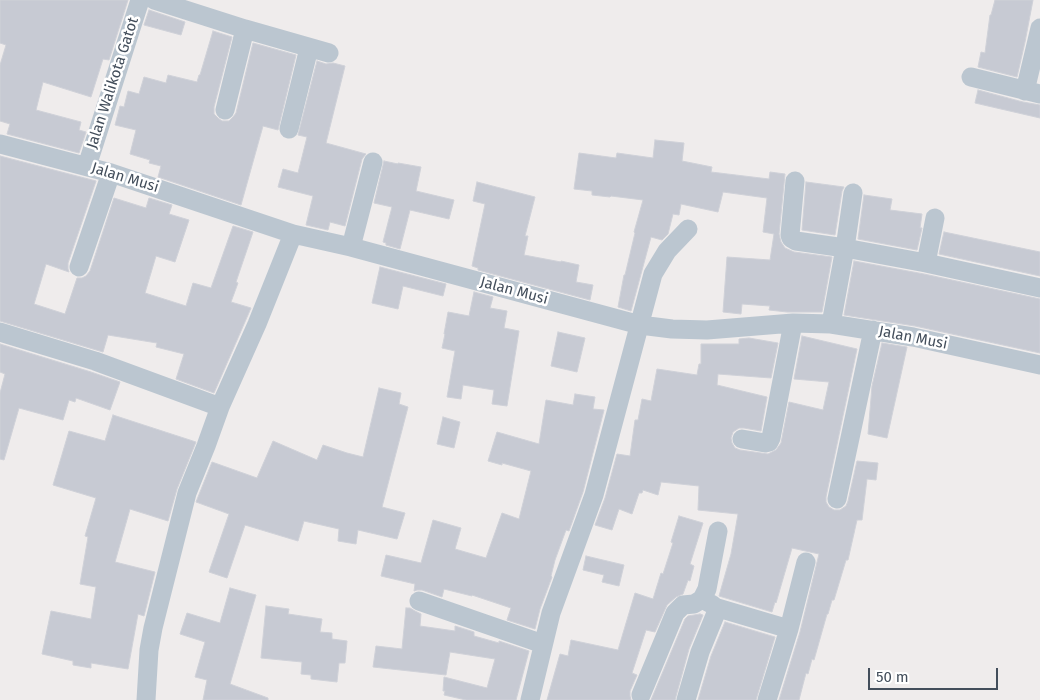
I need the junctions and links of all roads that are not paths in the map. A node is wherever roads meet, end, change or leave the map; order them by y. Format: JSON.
{"nodes":[{"id":1,"x":140,"y":0,"type":"edge"},
{"id":2,"x":154,"y":0,"type":"edge"},
{"id":3,"x":1040,"y":28,"type":"edge"},
{"id":4,"x":245,"y":29,"type":"junction"},
{"id":5,"x":309,"y":48,"type":"junction"},
{"id":6,"x":329,"y":54,"type":"dead end"},
{"id":7,"x":971,"y":77,"type":"dead end"},
{"id":8,"x":1032,"y":92,"type":"edge"},
{"id":9,"x":224,"y":110,"type":"dead end"},
{"id":10,"x":289,"y":129,"type":"dead end"},
{"id":11,"x":0,"y":144,"type":"edge"},
{"id":12,"x":373,"y":162,"type":"dead end"},
{"id":13,"x":86,"y":166,"type":"junction"},
{"id":14,"x":111,"y":173,"type":"junction"},
{"id":15,"x":795,"y":181,"type":"dead end"},
{"id":16,"x":853,"y":193,"type":"dead end"},
{"id":17,"x":935,"y":218,"type":"dead end"},
{"id":18,"x":688,"y":229,"type":"dead end"},
{"id":19,"x":293,"y":234,"type":"junction"},
{"id":20,"x":351,"y":247,"type":"junction"},
{"id":21,"x":845,"y":248,"type":"junction"},
{"id":22,"x":926,"y":263,"type":"junction"},
{"id":23,"x":79,"y":267,"type":"dead end"},
{"id":24,"x":1040,"y":288,"type":"edge"},
{"id":25,"x":793,"y":323,"type":"junction"},
{"id":26,"x":831,"y":324,"type":"junction"},
{"id":27,"x":640,"y":325,"type":"junction"},
{"id":28,"x":873,"y":330,"type":"junction"},
{"id":29,"x":0,"y":332,"type":"edge"},
{"id":30,"x":1040,"y":365,"type":"edge"},
{"id":31,"x":220,"y":407,"type":"junction"},
{"id":32,"x":742,"y":439,"type":"dead end"},
{"id":33,"x":837,"y":499,"type":"dead end"},
{"id":34,"x":718,"y":531,"type":"dead end"},
{"id":35,"x":806,"y":562,"type":"dead end"},
{"id":36,"x":419,"y":601,"type":"dead end"},
{"id":37,"x":710,"y":604,"type":"junction"},
{"id":38,"x":789,"y":628,"type":"junction"},
{"id":39,"x":543,"y":644,"type":"junction"},
{"id":40,"x":641,"y":695,"type":"dead end"},
{"id":41,"x":146,"y":700,"type":"edge"},
{"id":42,"x":530,"y":700,"type":"edge"},
{"id":43,"x":686,"y":700,"type":"edge"},
{"id":44,"x":767,"y":700,"type":"edge"}],
"edges":[{"from":1,"to":13,"type":"street","name":"Jalan Walikota Gatot"},
{"from":2,"to":4,"type":"street"},
{"from":3,"to":8,"type":"street"},
{"from":4,"to":5,"type":"street"},
{"from":4,"to":9,"type":"street"},
{"from":5,"to":6,"type":"street"},
{"from":5,"to":10,"type":"street"},
{"from":7,"to":8,"type":"street"},
{"from":11,"to":13,"type":"street","name":"Jalan Musi"},
{"from":12,"to":20,"type":"street"},
{"from":13,"to":14,"type":"street","name":"Jalan Musi"},
{"from":14,"to":19,"type":"street","name":"Jalan Musi"},
{"from":14,"to":23,"type":"street"},
{"from":15,"to":21,"type":"street"},
{"from":16,"to":21,"type":"street"},
{"from":17,"to":22,"type":"street"},
{"from":18,"to":27,"type":"street"},
{"from":19,"to":20,"type":"street","name":"Jalan Musi"},
{"from":19,"to":31,"type":"street"},
{"from":20,"to":27,"type":"street","name":"Jalan Musi"},
{"from":21,"to":22,"type":"street"},
{"from":21,"to":26,"type":"street"},
{"from":22,"to":24,"type":"street"},
{"from":25,"to":26,"type":"street","name":"Jalan Musi"},
{"from":25,"to":27,"type":"street","name":"Jalan Musi"},
{"from":25,"to":32,"type":"street"},
{"from":26,"to":28,"type":"street","name":"Jalan Musi"},
{"from":27,"to":39,"type":"street"},
{"from":28,"to":30,"type":"street","name":"Jalan Musi"},
{"from":28,"to":33,"type":"street"},
{"from":29,"to":31,"type":"street"},
{"from":31,"to":41,"type":"street"},
{"from":34,"to":37,"type":"street"},
{"from":35,"to":38,"type":"street"},
{"from":36,"to":39,"type":"street"},
{"from":37,"to":38,"type":"street"},
{"from":37,"to":40,"type":"street"},
{"from":37,"to":43,"type":"street"},
{"from":38,"to":44,"type":"street"},
{"from":39,"to":42,"type":"street"}]}
